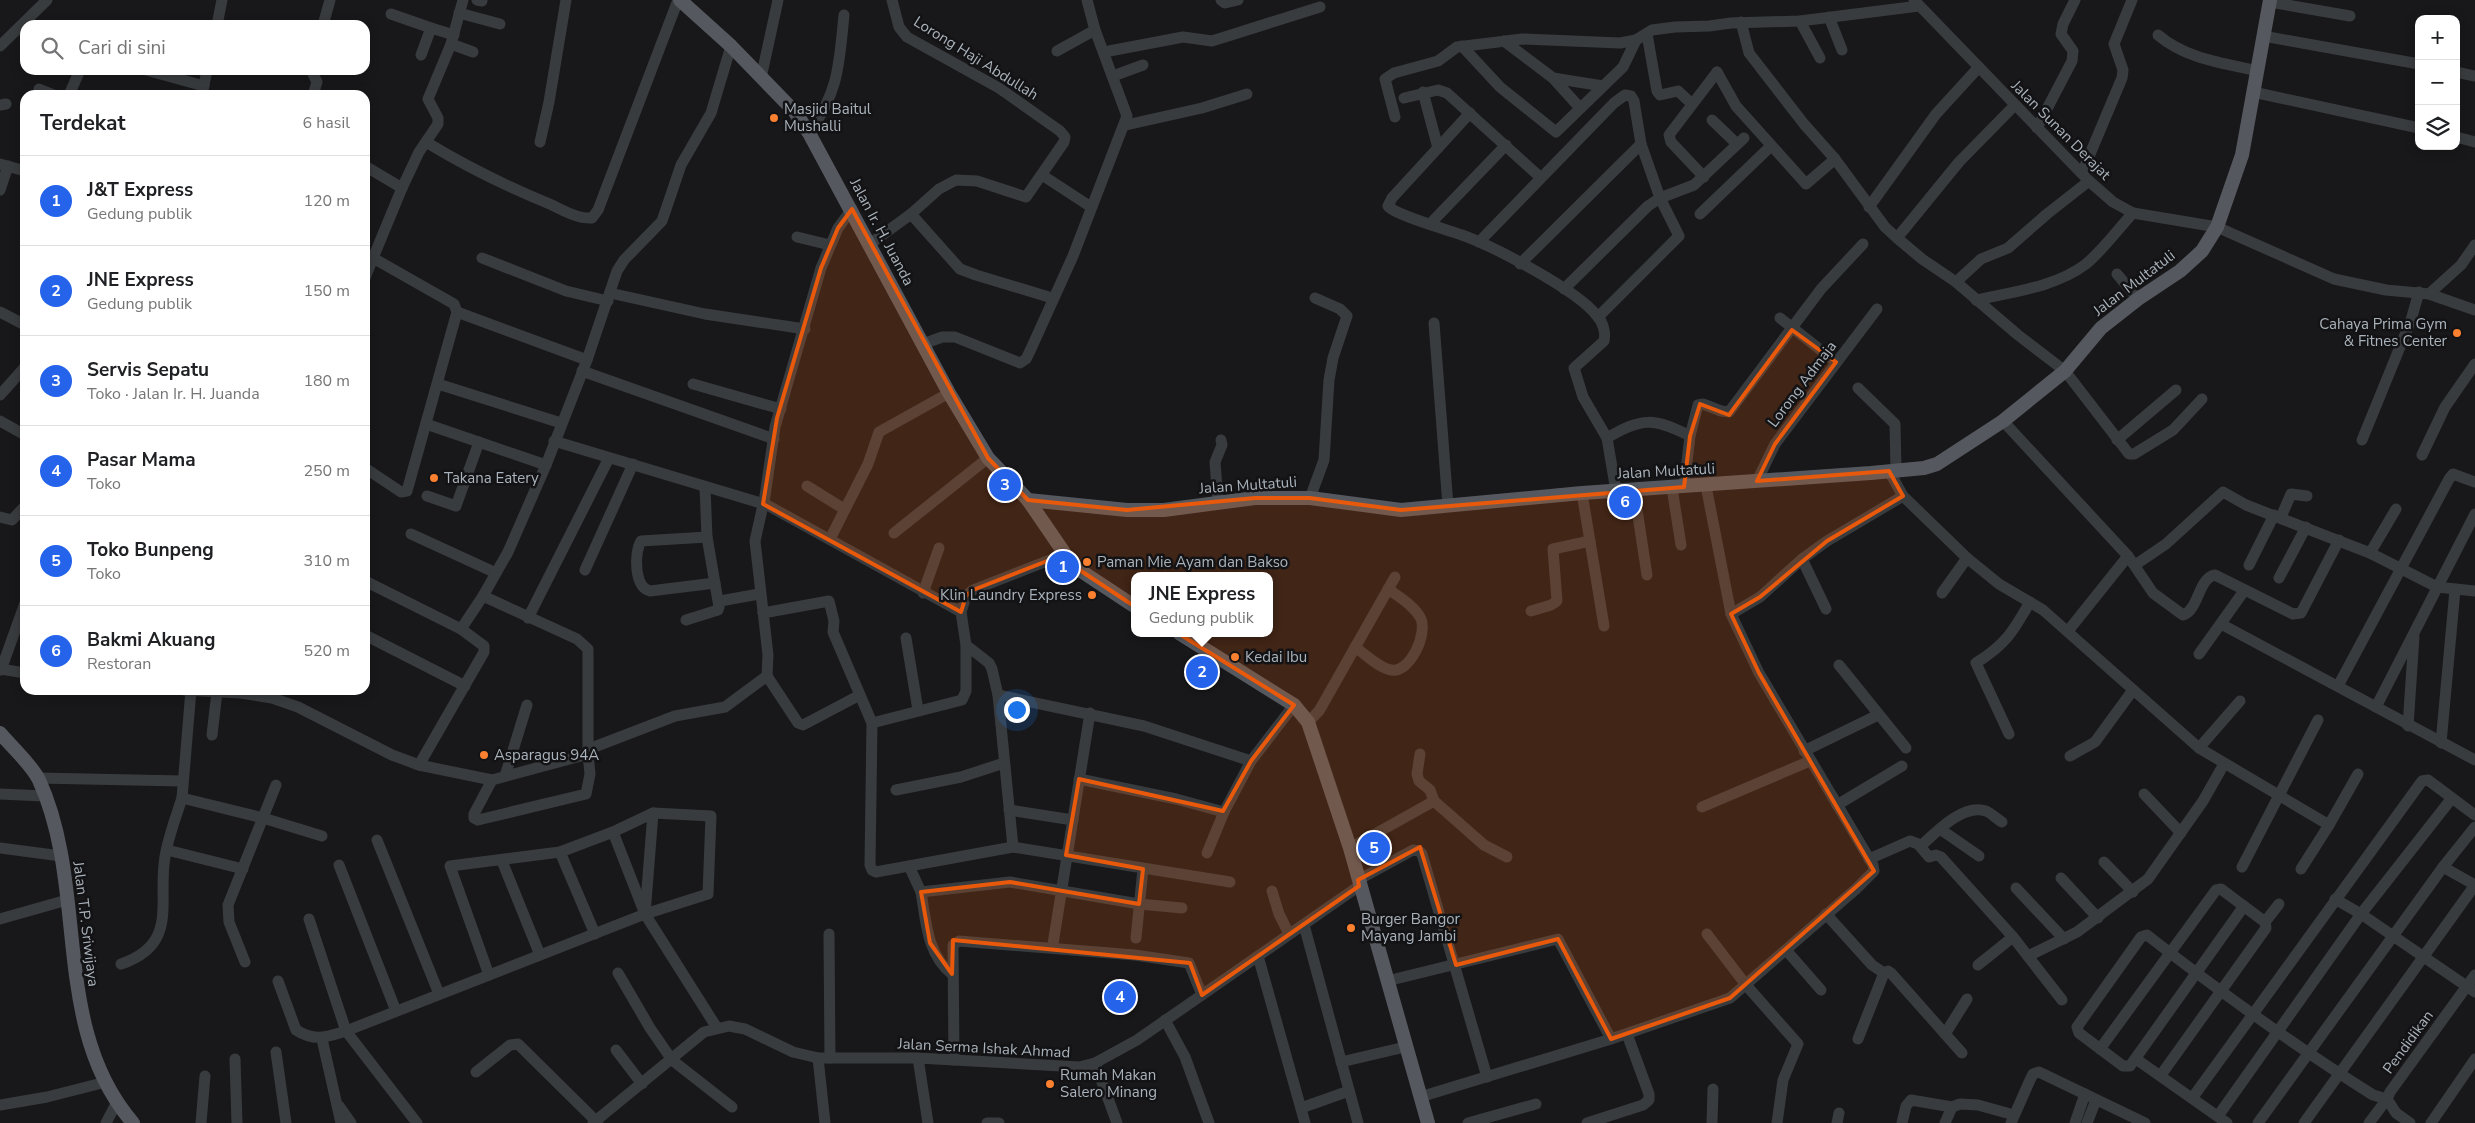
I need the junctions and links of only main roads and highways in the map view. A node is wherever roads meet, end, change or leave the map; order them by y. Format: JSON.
{"nodes":[{"id":1,"x":679,"y":0,"type":"edge"},
{"id":2,"x":2270,"y":1,"type":"edge"},
{"id":3,"x":1028,"y":500,"type":"junction"},
{"id":4,"x":1131,"y":604,"type":"edge"},
{"id":5,"x":1184,"y":637,"type":"edge"},
{"id":6,"x":2,"y":741,"type":"edge"},
{"id":7,"x":133,"y":1123,"type":"edge"},
{"id":8,"x":1428,"y":1123,"type":"edge"}],
"edges":[{"from":1,"to":3,"type":"main road","name":"Jalan Ir. H. Juanda"},
{"from":2,"to":3,"type":"main road","name":"Jalan Multatuli"},
{"from":3,"to":4,"type":"main road","name":"Jalan Ir. H. Juanda"},
{"from":5,"to":8,"type":"main road"},
{"from":6,"to":7,"type":"main road","name":"Jalan T.P. Sriwijaya"}]}
